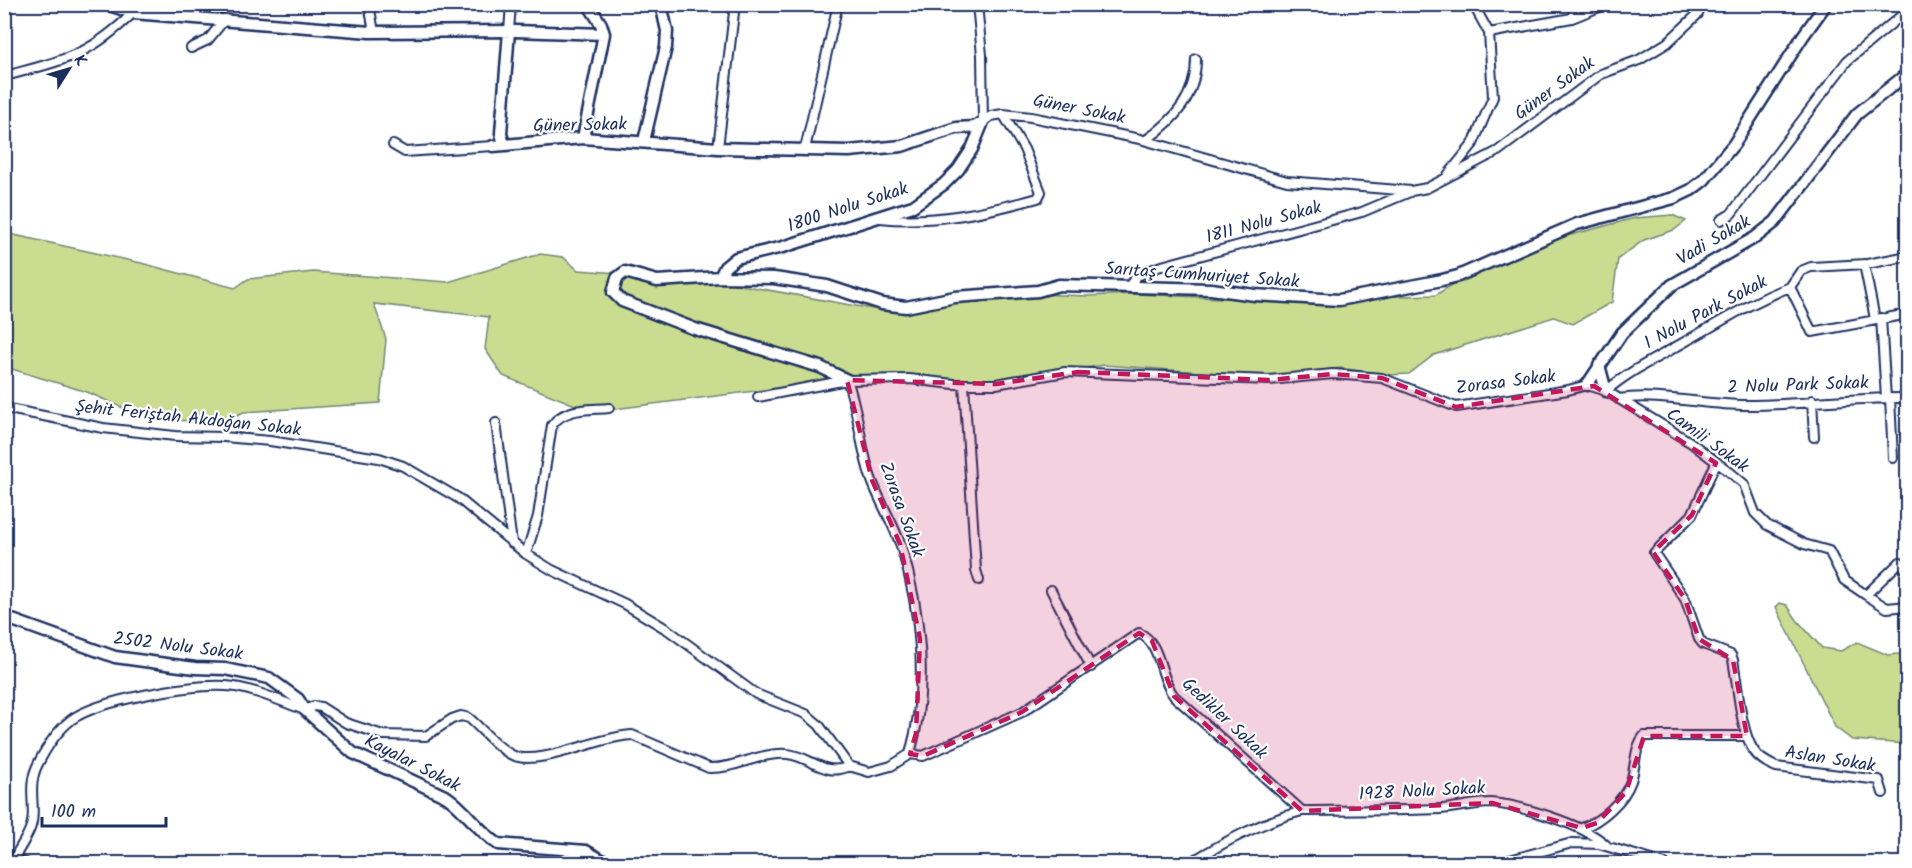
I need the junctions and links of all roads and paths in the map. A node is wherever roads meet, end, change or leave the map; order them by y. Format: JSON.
{"nodes":[{"id":1,"x":106,"y":4,"type":"edge"},
{"id":2,"x":369,"y":4,"type":"edge"},
{"id":3,"x":511,"y":4,"type":"edge"},
{"id":4,"x":588,"y":4,"type":"edge"},
{"id":5,"x":661,"y":4,"type":"edge"},
{"id":6,"x":735,"y":4,"type":"edge"},
{"id":7,"x":838,"y":4,"type":"edge"},
{"id":8,"x":977,"y":4,"type":"edge"},
{"id":9,"x":1473,"y":4,"type":"edge"},
{"id":10,"x":1572,"y":4,"type":"edge"},
{"id":11,"x":1608,"y":4,"type":"edge"},
{"id":12,"x":1702,"y":4,"type":"edge"},
{"id":13,"x":1826,"y":4,"type":"edge"},
{"id":14,"x":1908,"y":10,"type":"edge"},
{"id":15,"x":133,"y":13,"type":"junction"},
{"id":16,"x":1572,"y":18,"type":"junction"},
{"id":17,"x":225,"y":19,"type":"junction"},
{"id":18,"x":509,"y":31,"type":"junction"},
{"id":19,"x":374,"y":32,"type":"junction"},
{"id":20,"x":1489,"y":33,"type":"junction"},
{"id":21,"x":604,"y":34,"type":"junction"},
{"id":22,"x":191,"y":48,"type":"dead end"},
{"id":23,"x":1196,"y":59,"type":"dead end"},
{"id":24,"x":1908,"y":73,"type":"edge"},
{"id":25,"x":13,"y":74,"type":"dead end"},
{"id":26,"x":1003,"y":114,"type":"junction"},
{"id":27,"x":983,"y":122,"type":"junction"},
{"id":28,"x":583,"y":138,"type":"junction"},
{"id":29,"x":644,"y":141,"type":"junction"},
{"id":30,"x":1146,"y":141,"type":"junction"},
{"id":31,"x":393,"y":145,"type":"dead end"},
{"id":32,"x":498,"y":145,"type":"junction"},
{"id":33,"x":718,"y":148,"type":"junction"},
{"id":34,"x":805,"y":149,"type":"junction"},
{"id":35,"x":1445,"y":178,"type":"junction"},
{"id":36,"x":1411,"y":191,"type":"junction"},
{"id":37,"x":878,"y":218,"type":"junction"},
{"id":38,"x":1721,"y":220,"type":"dead end"},
{"id":39,"x":1908,"y":256,"type":"edge"},
{"id":40,"x":1864,"y":264,"type":"junction"},
{"id":41,"x":720,"y":277,"type":"junction"},
{"id":42,"x":1128,"y":287,"type":"junction"},
{"id":43,"x":1790,"y":287,"type":"junction"},
{"id":44,"x":1908,"y":314,"type":"edge"},
{"id":45,"x":1878,"y":318,"type":"junction"},
{"id":46,"x":1599,"y":364,"type":"junction"},
{"id":47,"x":847,"y":380,"type":"junction"},
{"id":48,"x":964,"y":384,"type":"junction"},
{"id":49,"x":1587,"y":385,"type":"junction"},
{"id":50,"x":1606,"y":391,"type":"junction"},
{"id":51,"x":758,"y":397,"type":"dead end"},
{"id":52,"x":1888,"y":398,"type":"junction"},
{"id":53,"x":1908,"y":398,"type":"edge"},
{"id":54,"x":1617,"y":399,"type":"junction"},
{"id":55,"x":1812,"y":400,"type":"junction"},
{"id":56,"x":4,"y":408,"type":"edge"},
{"id":57,"x":609,"y":408,"type":"dead end"},
{"id":58,"x":496,"y":423,"type":"dead end"},
{"id":59,"x":1814,"y":436,"type":"dead end"},
{"id":60,"x":1893,"y":458,"type":"dead end"},
{"id":61,"x":1716,"y":463,"type":"junction"},
{"id":62,"x":512,"y":543,"type":"junction"},
{"id":63,"x":526,"y":554,"type":"junction"},
{"id":64,"x":1908,"y":572,"type":"edge"},
{"id":65,"x":979,"y":580,"type":"dead end"},
{"id":66,"x":1051,"y":590,"type":"dead end"},
{"id":67,"x":1866,"y":595,"type":"junction"},
{"id":68,"x":1908,"y":606,"type":"edge"},
{"id":69,"x":4,"y":617,"type":"edge"},
{"id":70,"x":1091,"y":667,"type":"junction"},
{"id":71,"x":305,"y":710,"type":"junction"},
{"id":72,"x":1747,"y":736,"type":"junction"},
{"id":73,"x":910,"y":754,"type":"junction"},
{"id":74,"x":849,"y":766,"type":"junction"},
{"id":75,"x":1883,"y":793,"type":"dead end"},
{"id":76,"x":1302,"y":811,"type":"junction"},
{"id":77,"x":1582,"y":828,"type":"junction"},
{"id":78,"x":1606,"y":845,"type":"junction"},
{"id":79,"x":14,"y":859,"type":"junction"},
{"id":80,"x":4,"y":862,"type":"edge"},
{"id":81,"x":28,"y":864,"type":"edge"},
{"id":82,"x":609,"y":864,"type":"edge"},
{"id":83,"x":1188,"y":864,"type":"edge"},
{"id":84,"x":1496,"y":864,"type":"edge"},
{"id":85,"x":1665,"y":864,"type":"edge"}],
"edges":[{"from":1,"to":15,"type":"street"},
{"from":2,"to":19,"type":"street"},
{"from":3,"to":18,"type":"street"},
{"from":4,"to":21,"type":"street"},
{"from":5,"to":29,"type":"street"},
{"from":6,"to":33,"type":"street"},
{"from":7,"to":34,"type":"street"},
{"from":8,"to":27,"type":"street","name":"1800 Nolu Sokak"},
{"from":9,"to":20,"type":"street"},
{"from":10,"to":16,"type":"street"},
{"from":11,"to":16,"type":"street"},
{"from":12,"to":35,"type":"street","name":"Güner Sokak"},
{"from":13,"to":42,"type":"street","name":"Sarıtaş Cumhuriyet Sokak"},
{"from":14,"to":38,"type":"street"},
{"from":15,"to":17,"type":"street"},
{"from":15,"to":25,"type":"street"},
{"from":16,"to":20,"type":"street"},
{"from":17,"to":19,"type":"street"},
{"from":17,"to":22,"type":"street"},
{"from":18,"to":19,"type":"street"},
{"from":18,"to":21,"type":"street"},
{"from":18,"to":32,"type":"street"},
{"from":20,"to":35,"type":"street"},
{"from":21,"to":28,"type":"street"},
{"from":23,"to":30,"type":"street"},
{"from":24,"to":46,"type":"street","name":"Vadi Sokak"},
{"from":26,"to":27,"type":"street","name":"Güner Sokak"},
{"from":26,"to":30,"type":"street","name":"Güner Sokak"},
{"from":26,"to":37,"type":"street"},
{"from":27,"to":34,"type":"street","name":"Güner Sokak"},
{"from":27,"to":37,"type":"street","name":"1800 Nolu Sokak"},
{"from":28,"to":29,"type":"street","name":"Güner Sokak"},
{"from":28,"to":32,"type":"street","name":"Güner Sokak"},
{"from":29,"to":33,"type":"street","name":"Güner Sokak"},
{"from":30,"to":36,"type":"street","name":"Güner Sokak"},
{"from":31,"to":32,"type":"street","name":"Güner Sokak"},
{"from":33,"to":34,"type":"street","name":"Güner Sokak"},
{"from":35,"to":36,"type":"street","name":"Güner Sokak"},
{"from":36,"to":42,"type":"street","name":"1811 Nolu Sokak"},
{"from":37,"to":41,"type":"street","name":"1800 Nolu Sokak"},
{"from":39,"to":40,"type":"street"},
{"from":40,"to":43,"type":"street"},
{"from":40,"to":45,"type":"street"},
{"from":41,"to":42,"type":"street","name":"Sarıtaş Cumhuriyet Sokak"},
{"from":41,"to":47,"type":"street","name":"Sarıtaş Cumhuriyet Sokak"},
{"from":43,"to":45,"type":"street","name":"1 Nolu Park Sokak"},
{"from":43,"to":50,"type":"street","name":"1 Nolu Park Sokak"},
{"from":44,"to":45,"type":"street","name":"1 Nolu Park Sokak"},
{"from":45,"to":52,"type":"street"},
{"from":46,"to":49,"type":"street","name":"Vadi Sokak"},
{"from":46,"to":50,"type":"street"},
{"from":47,"to":48,"type":"street","name":"Zorasa Sokak"},
{"from":47,"to":51,"type":"street"},
{"from":47,"to":73,"type":"street","name":"Zorasa Sokak"},
{"from":48,"to":49,"type":"street","name":"Zorasa Sokak"},
{"from":48,"to":65,"type":"street"},
{"from":49,"to":50,"type":"street","name":"Camili Sokak"},
{"from":50,"to":54,"type":"street","name":"Camili Sokak"},
{"from":52,"to":53,"type":"street","name":"2 Nolu Park Sokak"},
{"from":52,"to":55,"type":"street","name":"2 Nolu Park Sokak"},
{"from":52,"to":60,"type":"street"},
{"from":54,"to":55,"type":"street","name":"2 Nolu Park Sokak"},
{"from":54,"to":61,"type":"street","name":"Camili Sokak"},
{"from":55,"to":59,"type":"street"},
{"from":56,"to":62,"type":"street","name":"Şehit Feriştah Akdoğan Sokak"},
{"from":57,"to":63,"type":"street"},
{"from":58,"to":62,"type":"street"},
{"from":61,"to":67,"type":"street","name":"Camili Sokak"},
{"from":61,"to":72,"type":"street","name":"Aslan Sokak"},
{"from":62,"to":63,"type":"street"},
{"from":63,"to":74,"type":"street"},
{"from":64,"to":67,"type":"street"},
{"from":66,"to":70,"type":"street"},
{"from":67,"to":68,"type":"street","name":"Camili Sokak"},
{"from":69,"to":71,"type":"street","name":"2502 Nolu Sokak"},
{"from":70,"to":73,"type":"street","name":"Gedikler Sokak"},
{"from":70,"to":76,"type":"street","name":"Gedikler Sokak"},
{"from":71,"to":74,"type":"street"},
{"from":71,"to":79,"type":"street"},
{"from":71,"to":82,"type":"street","name":"Kayalar Sokak"},
{"from":72,"to":75,"type":"street","name":"Aslan Sokak"},
{"from":72,"to":77,"type":"street"},
{"from":73,"to":74,"type":"street"},
{"from":76,"to":77,"type":"street","name":"1928 Nolu Sokak"},
{"from":76,"to":83,"type":"street"},
{"from":77,"to":78,"type":"street","name":"1928 Nolu Sokak"},
{"from":78,"to":84,"type":"street"},
{"from":78,"to":85,"type":"street"},
{"from":79,"to":80,"type":"street"},
{"from":79,"to":81,"type":"street"}]}
